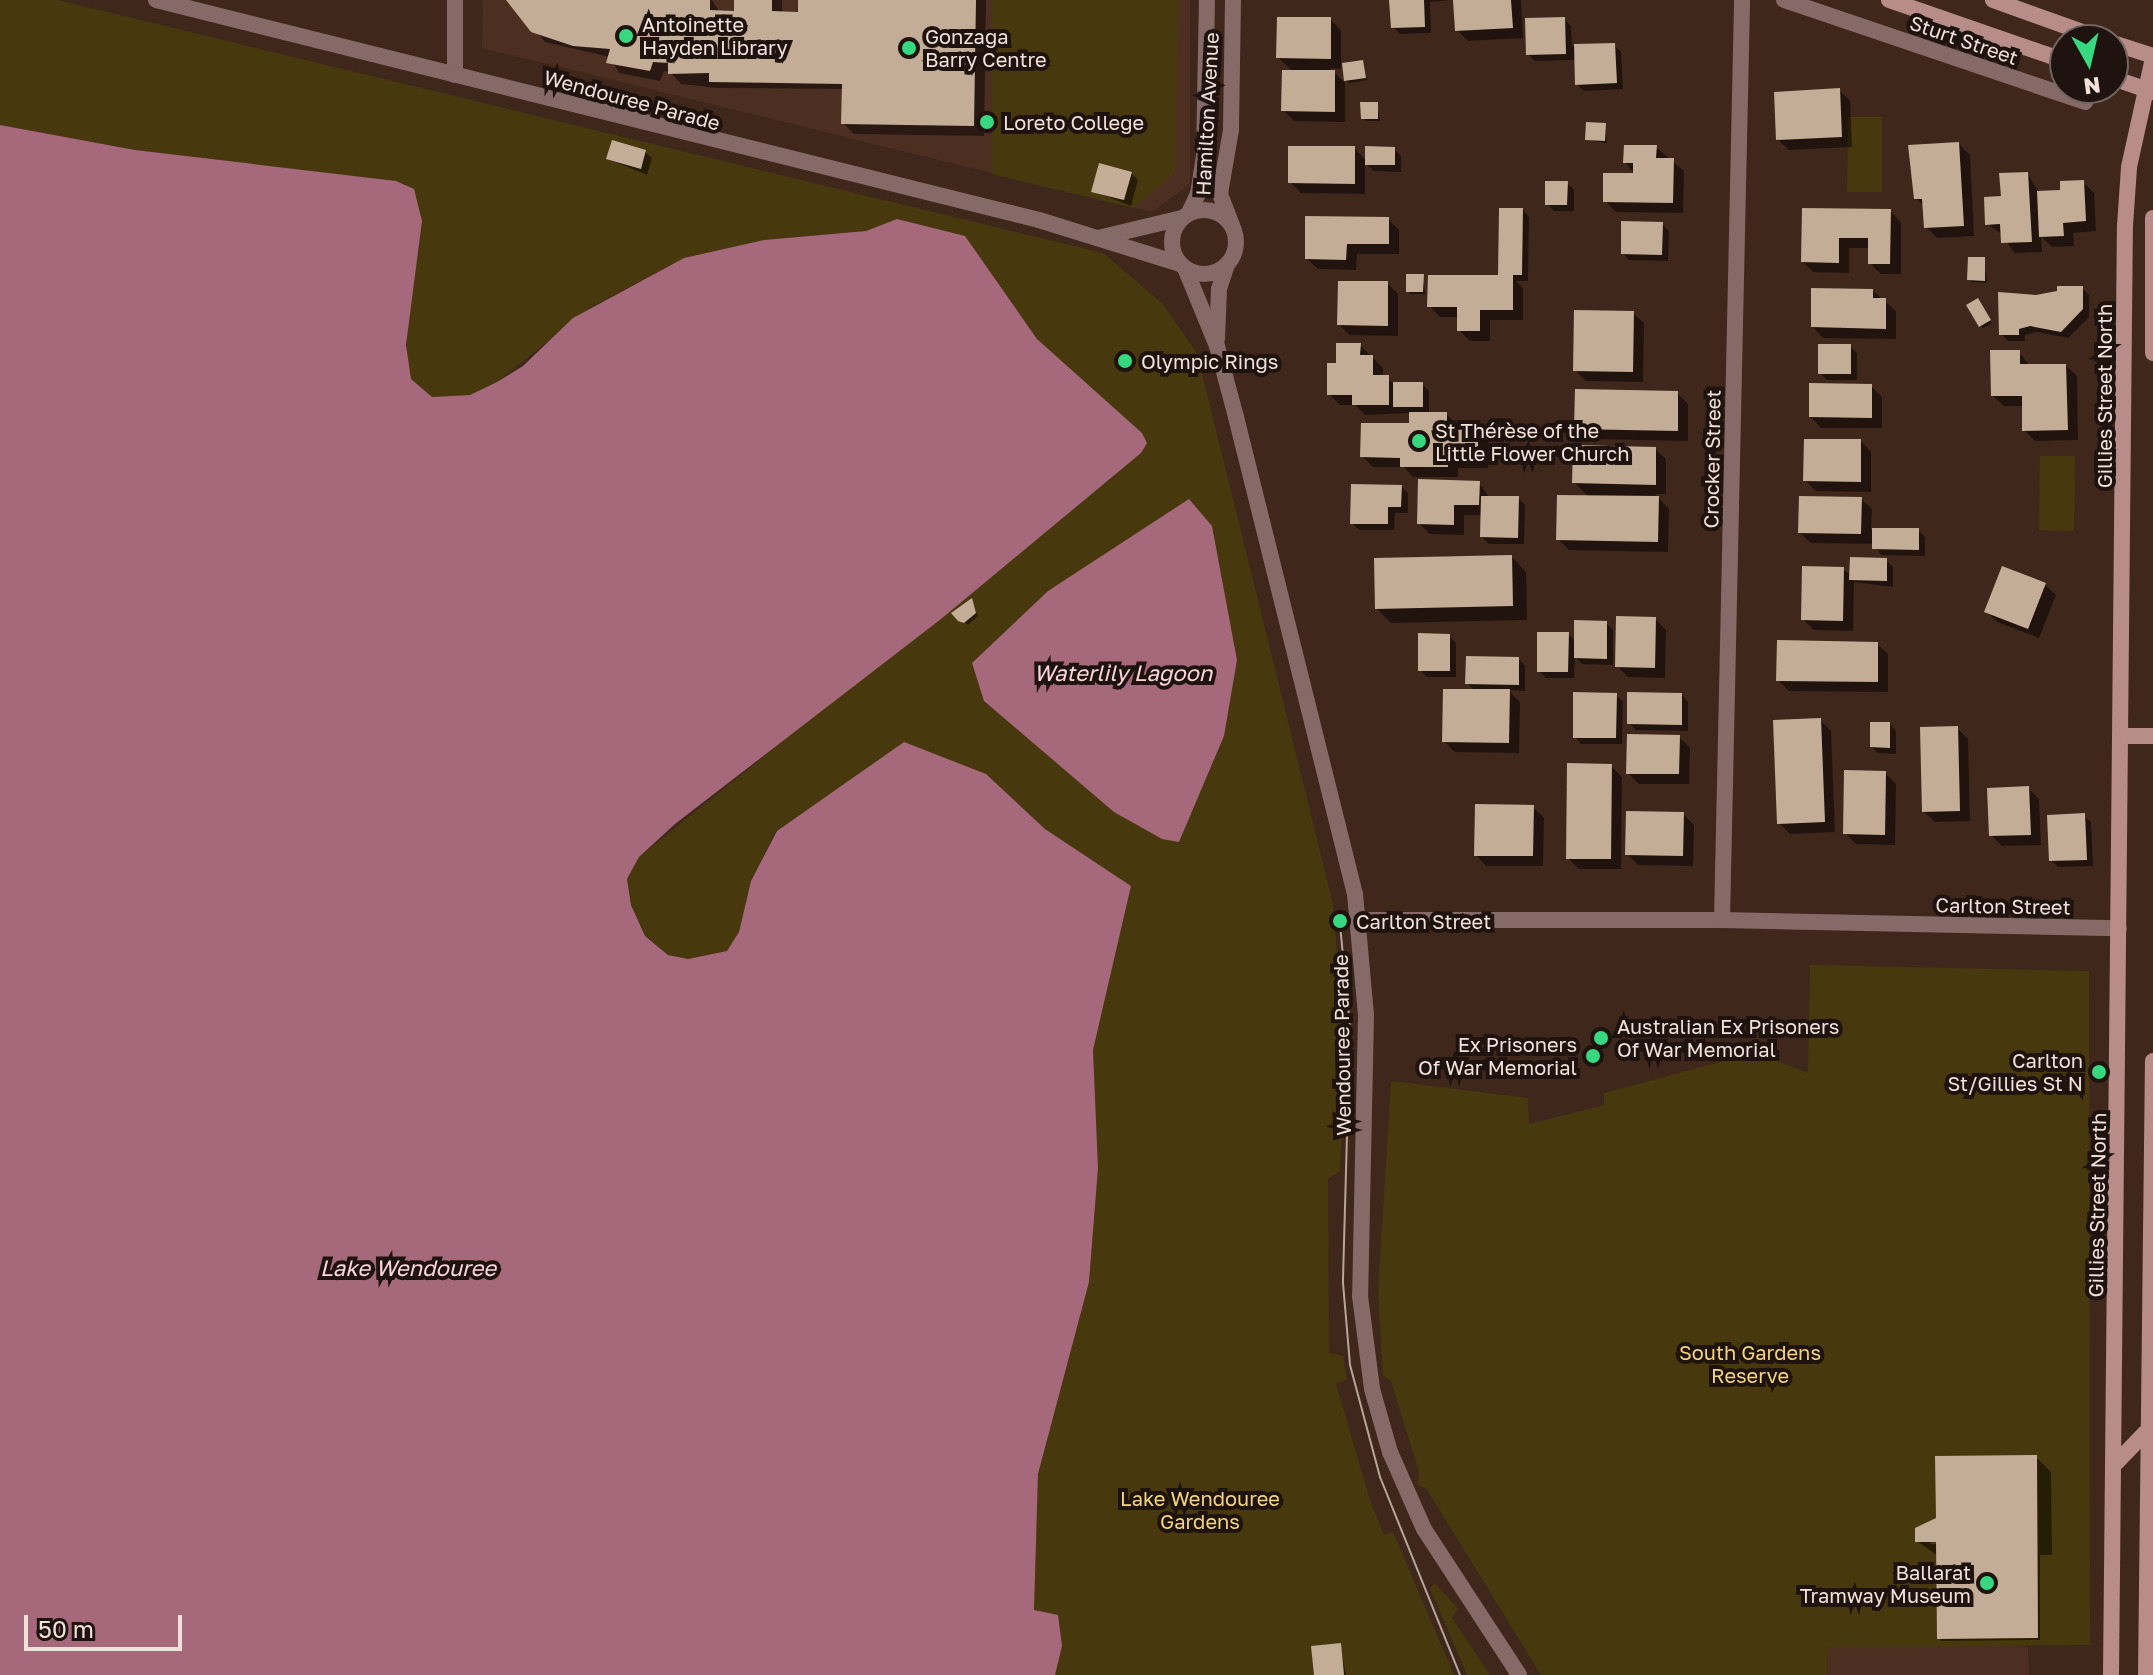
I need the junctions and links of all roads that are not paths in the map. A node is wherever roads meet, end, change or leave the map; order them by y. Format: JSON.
{"nodes":[{"id":1,"x":156,"y":0,"type":"edge"},
{"id":2,"x":455,"y":0,"type":"edge"},
{"id":3,"x":1207,"y":0,"type":"edge"},
{"id":4,"x":1233,"y":0,"type":"edge"},
{"id":5,"x":1742,"y":0,"type":"edge"},
{"id":6,"x":1784,"y":0,"type":"edge"},
{"id":7,"x":1889,"y":0,"type":"edge"},
{"id":8,"x":1993,"y":0,"type":"edge"},
{"id":9,"x":2060,"y":24,"type":"edge"},
{"id":10,"x":2129,"y":49,"type":"edge"},
{"id":11,"x":2049,"y":55,"type":"edge"},
{"id":12,"x":2153,"y":57,"type":"edge"},
{"id":13,"x":455,"y":75,"type":"junction"},
{"id":14,"x":2129,"y":83,"type":"edge"},
{"id":15,"x":2049,"y":90,"type":"edge"},
{"id":16,"x":2149,"y":90,"type":"edge"},
{"id":17,"x":1188,"y":214,"type":"junction"},
{"id":18,"x":2153,"y":218,"type":"edge"},
{"id":19,"x":1233,"y":228,"type":"junction"},
{"id":20,"x":1098,"y":238,"type":"junction"},
{"id":21,"x":1228,"y":263,"type":"junction"},
{"id":22,"x":1182,"y":266,"type":"junction"},
{"id":23,"x":1217,"y":346,"type":"junction"},
{"id":24,"x":2153,"y":353,"type":"edge"},
{"id":25,"x":2122,"y":736,"type":"junction"},
{"id":26,"x":2153,"y":736,"type":"edge"},
{"id":27,"x":1358,"y":920,"type":"junction"},
{"id":28,"x":1722,"y":920,"type":"junction"},
{"id":29,"x":2119,"y":928,"type":"junction"},
{"id":30,"x":2153,"y":1061,"type":"edge"},
{"id":31,"x":2149,"y":1429,"type":"junction"},
{"id":32,"x":2114,"y":1465,"type":"junction"},
{"id":33,"x":1519,"y":1675,"type":"edge"},
{"id":34,"x":2111,"y":1675,"type":"edge"},
{"id":35,"x":2146,"y":1675,"type":"edge"}],
"edges":[{"from":1,"to":13,"type":"street","name":"Wendouree Parade"},
{"from":2,"to":13,"type":"street"},
{"from":3,"to":17,"type":"street","name":"Hamilton Avenue"},
{"from":4,"to":19,"type":"street","name":"Hamilton Avenue"},
{"from":5,"to":28,"type":"street","name":"Crocker Street"},
{"from":6,"to":15,"type":"street","name":"Sturt Street"},
{"from":7,"to":11,"type":"main road","name":"Sturt Street"},
{"from":8,"to":9,"type":"main road"},
{"from":10,"to":12,"type":"main road"},
{"from":12,"to":16,"type":"main road","name":"Gillies Street North"},
{"from":13,"to":20,"type":"street","name":"Wendouree Parade"},
{"from":14,"to":16,"type":"main road"},
{"from":16,"to":25,"type":"main road","name":"Gillies Street North"},
{"from":17,"to":19,"type":"street"},
{"from":17,"to":20,"type":"street","name":"Wendouree Parade"},
{"from":17,"to":22,"type":"street"},
{"from":18,"to":24,"type":"main road"},
{"from":19,"to":21,"type":"street"},
{"from":20,"to":22,"type":"street","name":"Wendouree Parade"},
{"from":21,"to":22,"type":"street"},
{"from":21,"to":23,"type":"street","name":"Wendouree Parade"},
{"from":22,"to":23,"type":"street","name":"Wendouree Parade"},
{"from":23,"to":27,"type":"street","name":"Wendouree Parade"},
{"from":25,"to":26,"type":"main road"},
{"from":25,"to":29,"type":"main road","name":"Gillies Street North"},
{"from":27,"to":28,"type":"street","name":"Carlton Street"},
{"from":27,"to":33,"type":"street","name":"Wendouree Parade"},
{"from":28,"to":29,"type":"street","name":"Carlton Street"},
{"from":29,"to":32,"type":"main road","name":"Gillies Street North"},
{"from":30,"to":31,"type":"main road"},
{"from":31,"to":32,"type":"main road"},
{"from":31,"to":35,"type":"main road"},
{"from":32,"to":34,"type":"main road","name":"Gillies Street North"}]}
